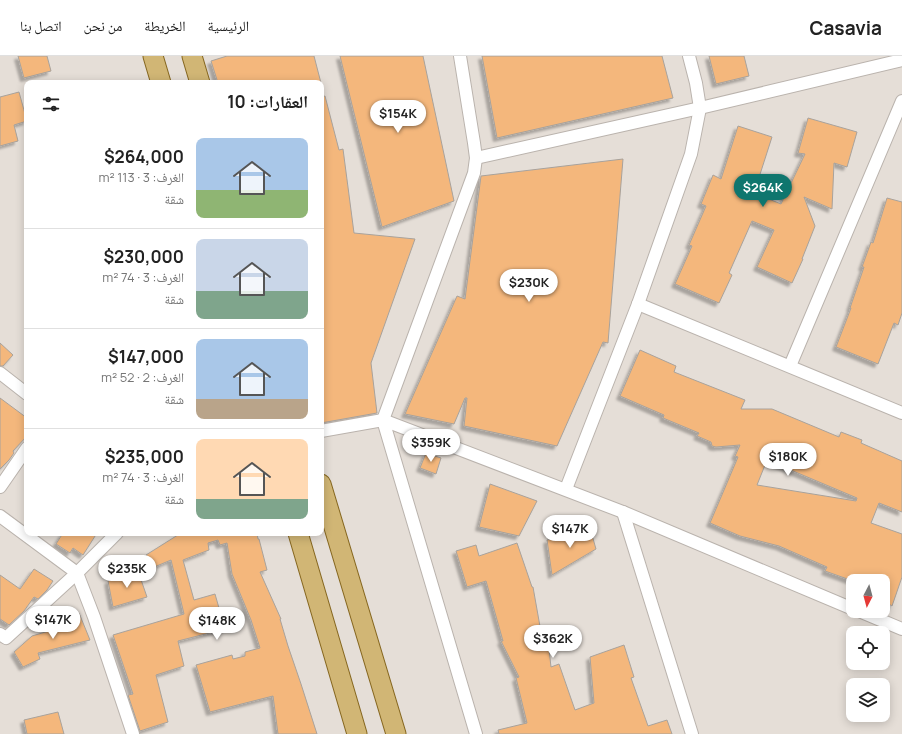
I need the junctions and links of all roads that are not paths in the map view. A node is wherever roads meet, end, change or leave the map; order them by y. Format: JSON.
{"nodes":[{"id":1,"x":153,"y":56,"type":"edge"},
{"id":2,"x":192,"y":56,"type":"edge"},
{"id":3,"x":460,"y":56,"type":"edge"},
{"id":4,"x":689,"y":56,"type":"edge"},
{"id":5,"x":902,"y":60,"type":"edge"},
{"id":6,"x":160,"y":80,"type":"edge"},
{"id":7,"x":199,"y":80,"type":"edge"},
{"id":8,"x":902,"y":101,"type":"edge"},
{"id":9,"x":700,"y":108,"type":"junction"},
{"id":10,"x":476,"y":158,"type":"junction"},
{"id":11,"x":638,"y":304,"type":"junction"},
{"id":12,"x":790,"y":366,"type":"junction"},
{"id":13,"x":0,"y":373,"type":"edge"},
{"id":14,"x":24,"y":392,"type":"edge"},
{"id":15,"x":902,"y":413,"type":"edge"},
{"id":16,"x":383,"y":420,"type":"junction"},
{"id":17,"x":324,"y":430,"type":"edge"},
{"id":18,"x":24,"y":452,"type":"edge"},
{"id":19,"x":0,"y":488,"type":"edge"},
{"id":20,"x":566,"y":489,"type":"junction"},
{"id":21,"x":324,"y":494,"type":"edge"},
{"id":22,"x":623,"y":512,"type":"junction"},
{"id":23,"x":0,"y":516,"type":"edge"},
{"id":24,"x":24,"y":534,"type":"edge"},
{"id":25,"x":27,"y":536,"type":"edge"},
{"id":26,"x":114,"y":536,"type":"edge"},
{"id":27,"x":299,"y":536,"type":"edge"},
{"id":28,"x":78,"y":573,"type":"junction"},
{"id":29,"x":846,"y":606,"type":"edge"},
{"id":30,"x":876,"y":618,"type":"edge"},
{"id":31,"x":902,"y":629,"type":"edge"},
{"id":32,"x":2,"y":638,"type":"edge"},
{"id":33,"x":133,"y":734,"type":"edge"},
{"id":34,"x":357,"y":734,"type":"edge"},
{"id":35,"x":396,"y":734,"type":"edge"},
{"id":36,"x":476,"y":734,"type":"edge"},
{"id":37,"x":692,"y":734,"type":"edge"}],
"edges":[{"from":1,"to":6,"type":"main road"},
{"from":2,"to":7,"type":"main road"},
{"from":3,"to":10,"type":"street"},
{"from":4,"to":9,"type":"street"},
{"from":5,"to":9,"type":"street"},
{"from":8,"to":12,"type":"street"},
{"from":9,"to":10,"type":"street"},
{"from":9,"to":11,"type":"street"},
{"from":10,"to":16,"type":"street"},
{"from":11,"to":12,"type":"street"},
{"from":11,"to":20,"type":"street"},
{"from":12,"to":15,"type":"street"},
{"from":13,"to":14,"type":"street"},
{"from":16,"to":17,"type":"street"},
{"from":16,"to":20,"type":"street"},
{"from":16,"to":36,"type":"street"},
{"from":18,"to":19,"type":"street"},
{"from":20,"to":22,"type":"street"},
{"from":21,"to":35,"type":"main road"},
{"from":22,"to":29,"type":"street"},
{"from":22,"to":37,"type":"street"},
{"from":23,"to":24,"type":"street"},
{"from":25,"to":28,"type":"street"},
{"from":26,"to":28,"type":"street"},
{"from":27,"to":34,"type":"main road"},
{"from":28,"to":32,"type":"street"},
{"from":28,"to":33,"type":"street"},
{"from":30,"to":31,"type":"street"}]}
